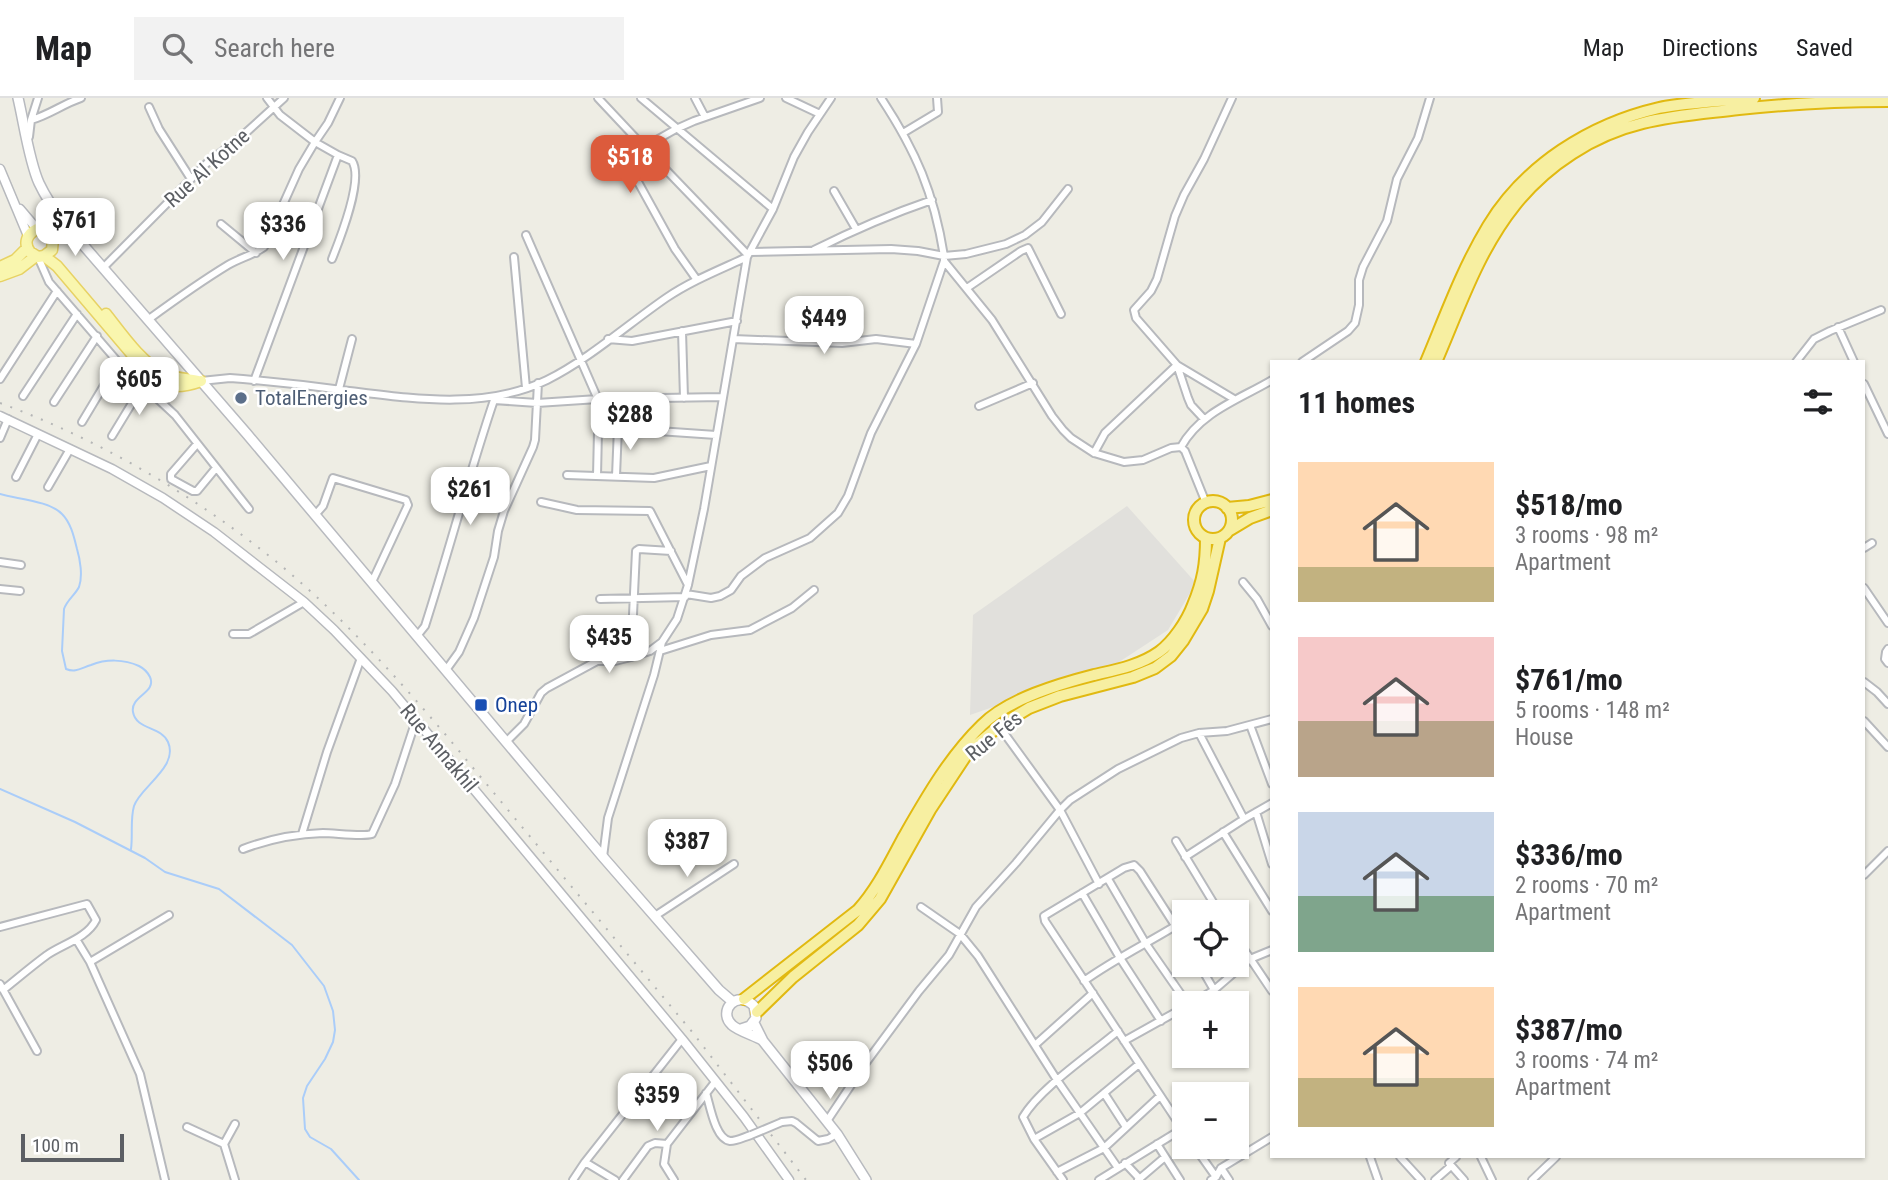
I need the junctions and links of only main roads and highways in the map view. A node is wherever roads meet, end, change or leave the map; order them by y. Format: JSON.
{"nodes":[{"id":1,"x":18,"y":98,"type":"edge"},
{"id":2,"x":1754,"y":98,"type":"edge"},
{"id":3,"x":1888,"y":101,"type":"edge"},
{"id":4,"x":53,"y":247,"type":"junction"},
{"id":5,"x":27,"y":248,"type":"junction"},
{"id":6,"x":39,"y":256,"type":"junction"},
{"id":7,"x":0,"y":267,"type":"edge"},
{"id":8,"x":0,"y":276,"type":"edge"},
{"id":9,"x":1427,"y":360,"type":"edge"},
{"id":10,"x":1437,"y":360,"type":"edge"},
{"id":11,"x":201,"y":381,"type":"junction"},
{"id":12,"x":1270,"y":501,"type":"edge"},
{"id":13,"x":1227,"y":508,"type":"junction"},
{"id":14,"x":1270,"y":511,"type":"edge"},
{"id":15,"x":1230,"y":530,"type":"junction"},
{"id":16,"x":1206,"y":538,"type":"junction"},
{"id":17,"x":1220,"y":538,"type":"junction"},
{"id":18,"x":735,"y":1003,"type":"junction"},
{"id":19,"x":755,"y":1017,"type":"junction"},
{"id":20,"x":741,"y":1029,"type":"junction"},
{"id":21,"x":764,"y":1041,"type":"junction"},
{"id":22,"x":866,"y":1180,"type":"edge"}],
"edges":[{"from":1,"to":11,"type":"main road"},
{"from":2,"to":9,"type":"highway"},
{"from":3,"to":10,"type":"highway"},
{"from":4,"to":5,"type":"main road"},
{"from":4,"to":6,"type":"main road"},
{"from":4,"to":11,"type":"main road"},
{"from":5,"to":6,"type":"main road"},
{"from":5,"to":7,"type":"main road"},
{"from":6,"to":8,"type":"main road"},
{"from":6,"to":11,"type":"main road"},
{"from":11,"to":18,"type":"main road"},
{"from":12,"to":13,"type":"highway"},
{"from":13,"to":15,"type":"highway"},
{"from":13,"to":16,"type":"highway"},
{"from":14,"to":15,"type":"highway"},
{"from":15,"to":17,"type":"highway"},
{"from":16,"to":17,"type":"highway"},
{"from":16,"to":18,"type":"highway","name":"Rue Fés"},
{"from":17,"to":19,"type":"highway","name":"Rue Fés"},
{"from":18,"to":19,"type":"main road"},
{"from":18,"to":20,"type":"main road"},
{"from":19,"to":20,"type":"main road","name":"Rue Fés"},
{"from":19,"to":21,"type":"main road"},
{"from":20,"to":21,"type":"main road"},
{"from":21,"to":22,"type":"main road"}]}
